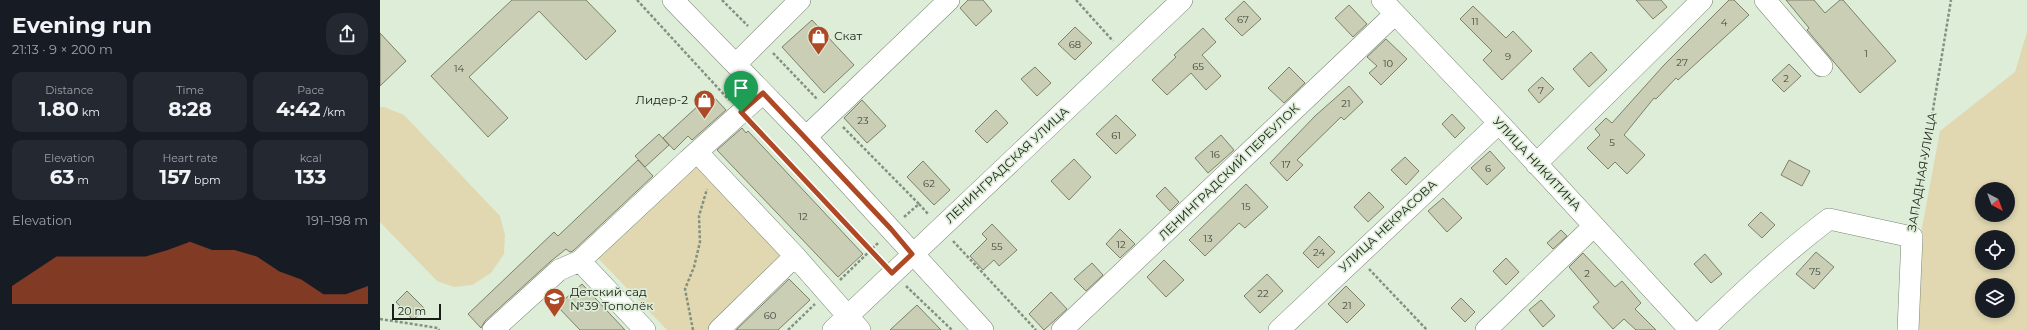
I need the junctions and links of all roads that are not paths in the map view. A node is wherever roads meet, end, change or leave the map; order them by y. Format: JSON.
{"nodes":[{"id":1,"x":673,"y":0,"type":"edge"},
{"id":2,"x":800,"y":0,"type":"edge"},
{"id":3,"x":949,"y":0,"type":"edge"},
{"id":4,"x":1182,"y":0,"type":"edge"},
{"id":5,"x":1702,"y":0,"type":"edge"},
{"id":6,"x":1765,"y":0,"type":"edge"},
{"id":7,"x":1388,"y":7,"type":"edge"},
{"id":8,"x":736,"y":64,"type":"junction"},
{"id":9,"x":1822,"y":66,"type":"dead end"},
{"id":10,"x":763,"y":93,"type":"junction"},
{"id":11,"x":1499,"y":123,"type":"junction"},
{"id":12,"x":806,"y":137,"type":"junction"},
{"id":13,"x":697,"y":152,"type":"junction"},
{"id":14,"x":1536,"y":164,"type":"junction"},
{"id":15,"x":1594,"y":226,"type":"junction"},
{"id":16,"x":912,"y":254,"type":"junction"},
{"id":17,"x":795,"y":256,"type":"junction"},
{"id":18,"x":580,"y":261,"type":"junction"},
{"id":19,"x":855,"y":322,"type":"edge"},
{"id":20,"x":493,"y":330,"type":"edge"},
{"id":21,"x":645,"y":330,"type":"edge"},
{"id":22,"x":719,"y":330,"type":"edge"},
{"id":23,"x":833,"y":330,"type":"edge"},
{"id":24,"x":984,"y":330,"type":"edge"},
{"id":25,"x":1062,"y":330,"type":"edge"},
{"id":26,"x":1279,"y":330,"type":"edge"},
{"id":27,"x":1486,"y":330,"type":"edge"},
{"id":28,"x":1690,"y":330,"type":"edge"},
{"id":29,"x":1703,"y":330,"type":"edge"},
{"id":30,"x":1908,"y":330,"type":"edge"}],
"edges":[{"from":1,"to":8,"type":"street"},
{"from":2,"to":8,"type":"street"},
{"from":3,"to":12,"type":"street"},
{"from":4,"to":16,"type":"street","name":"ЛЕНИНГРАДСКАЯ УЛИЦА"},
{"from":5,"to":14,"type":"street"},
{"from":6,"to":9,"type":"street"},
{"from":7,"to":11,"type":"street","name":"УЛИЦА НИКИТИНА"},
{"from":7,"to":25,"type":"street","name":"ЛЕНИНГРАДСКИЙ ПЕРЕУЛОК"},
{"from":8,"to":10,"type":"street"},
{"from":10,"to":12,"type":"street"},
{"from":10,"to":13,"type":"street"},
{"from":11,"to":14,"type":"street","name":"УЛИЦА НИКИТИНА"},
{"from":11,"to":26,"type":"street","name":"УЛИЦА НЕКРАСОВА"},
{"from":12,"to":16,"type":"street"},
{"from":13,"to":17,"type":"street"},
{"from":13,"to":18,"type":"street"},
{"from":14,"to":15,"type":"street","name":"УЛИЦА НИКИТИНА"},
{"from":15,"to":27,"type":"street"},
{"from":15,"to":28,"type":"street","name":"УЛИЦА НИКИТИНА"},
{"from":16,"to":19,"type":"street","name":"ЛЕНИНГРАДСКАЯ УЛИЦА"},
{"from":16,"to":24,"type":"street"},
{"from":17,"to":19,"type":"street"},
{"from":17,"to":22,"type":"street"},
{"from":18,"to":20,"type":"street"},
{"from":18,"to":21,"type":"street"},
{"from":19,"to":23,"type":"street","name":"ЛЕНИНГРАДСКАЯ УЛИЦА"},
{"from":29,"to":30,"type":"street","name":"ЗАПАДНАЯ УЛИЦА"}]}
